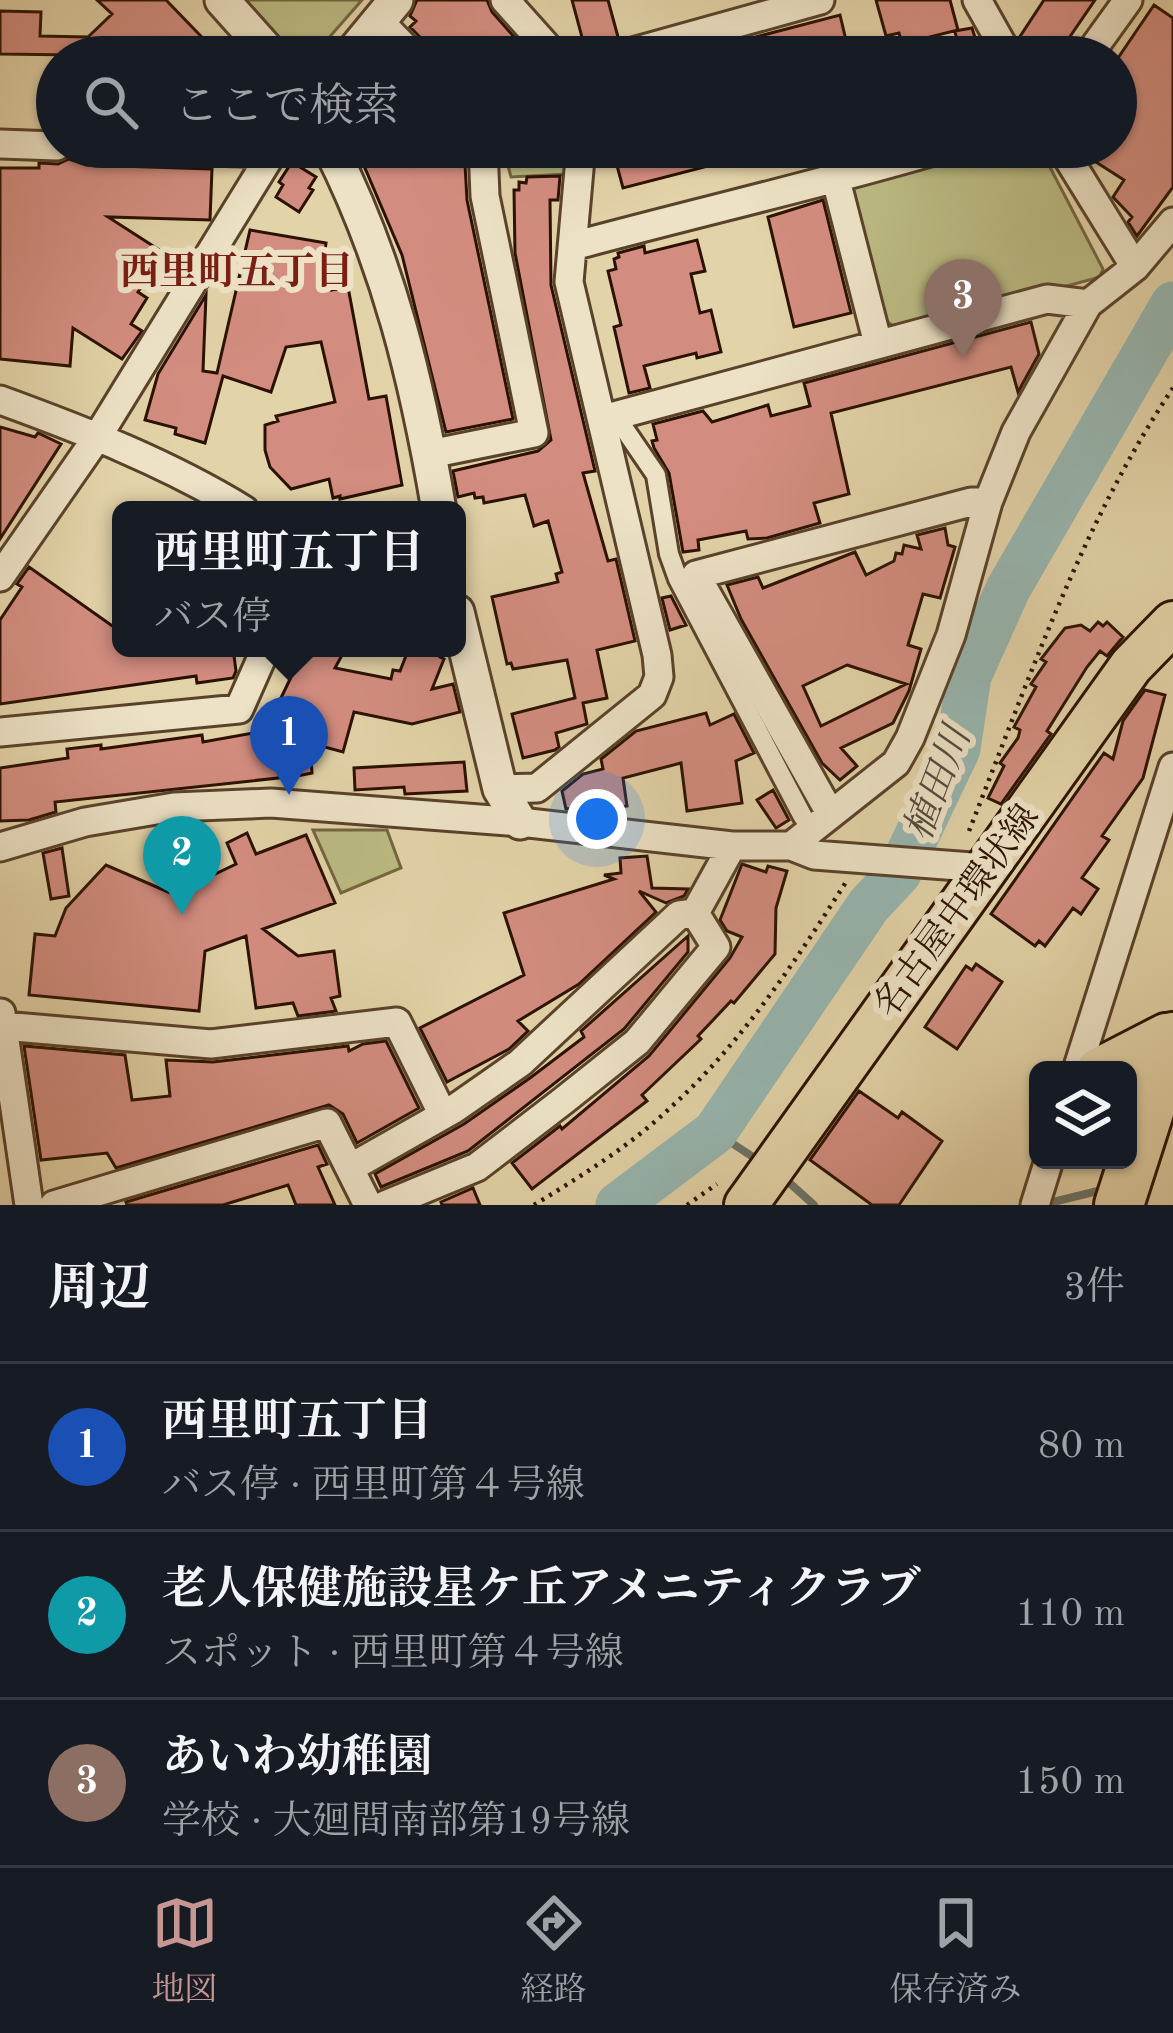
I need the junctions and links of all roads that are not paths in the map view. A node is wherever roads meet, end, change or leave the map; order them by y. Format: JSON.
{"nodes":[{"id":1,"x":222,"y":0,"type":"edge"},
{"id":2,"x":505,"y":0,"type":"edge"},
{"id":3,"x":820,"y":0,"type":"edge"},
{"id":4,"x":976,"y":0,"type":"edge"},
{"id":5,"x":1128,"y":0,"type":"edge"},
{"id":6,"x":386,"y":10,"type":"edge"},
{"id":7,"x":254,"y":36,"type":"edge"},
{"id":8,"x":366,"y":36,"type":"edge"},
{"id":9,"x":401,"y":36,"type":"edge"},
{"id":10,"x":537,"y":36,"type":"edge"},
{"id":11,"x":691,"y":36,"type":"edge"},
{"id":12,"x":997,"y":36,"type":"edge"},
{"id":13,"x":1102,"y":36,"type":"edge"},
{"id":14,"x":0,"y":144,"type":"edge"},
{"id":15,"x":36,"y":145,"type":"edge"},
{"id":16,"x":263,"y":168,"type":"edge"},
{"id":17,"x":340,"y":168,"type":"edge"},
{"id":18,"x":484,"y":168,"type":"edge"},
{"id":19,"x":579,"y":168,"type":"edge"},
{"id":20,"x":876,"y":168,"type":"edge"},
{"id":21,"x":1074,"y":168,"type":"edge"},
{"id":22,"x":836,"y":180,"type":"junction"},
{"id":23,"x":1173,"y":222,"type":"edge"},
{"id":24,"x":573,"y":246,"type":"junction"},
{"id":25,"x":1135,"y":266,"type":"junction"},
{"id":26,"x":1088,"y":304,"type":"junction"},
{"id":27,"x":878,"y":344,"type":"junction"},
{"id":28,"x":0,"y":400,"type":"edge"},
{"id":29,"x":604,"y":423,"type":"junction"},
{"id":30,"x":98,"y":436,"type":"junction"},
{"id":31,"x":430,"y":454,"type":"junction"},
{"id":32,"x":229,"y":501,"type":"edge"},
{"id":33,"x":438,"y":501,"type":"edge"},
{"id":34,"x":988,"y":502,"type":"junction"},
{"id":35,"x":0,"y":577,"type":"edge"},
{"id":36,"x":1170,"y":628,"type":"edge"},
{"id":37,"x":466,"y":649,"type":"edge"},
{"id":38,"x":262,"y":657,"type":"edge"},
{"id":39,"x":0,"y":732,"type":"edge"},
{"id":40,"x":1173,"y":767,"type":"edge"},
{"id":41,"x":500,"y":789,"type":"junction"},
{"id":42,"x":817,"y":815,"type":"junction"},
{"id":43,"x":520,"y":822,"type":"junction"},
{"id":44,"x":732,"y":846,"type":"junction"},
{"id":45,"x":0,"y":848,"type":"edge"},
{"id":46,"x":803,"y":850,"type":"junction"},
{"id":47,"x":963,"y":865,"type":"junction"},
{"id":48,"x":695,"y":913,"type":"junction"},
{"id":49,"x":1,"y":1018,"type":"edge"},
{"id":50,"x":1171,"y":1028,"type":"edge"},
{"id":51,"x":1080,"y":1061,"type":"edge"},
{"id":52,"x":1114,"y":1061,"type":"edge"},
{"id":53,"x":1161,"y":1105,"type":"edge"},
{"id":54,"x":442,"y":1115,"type":"junction"},
{"id":55,"x":1137,"y":1145,"type":"edge"},
{"id":56,"x":10,"y":1156,"type":"edge"},
{"id":57,"x":350,"y":1168,"type":"junction"},
{"id":58,"x":1126,"y":1169,"type":"edge"},
{"id":59,"x":762,"y":1182,"type":"edge"},
{"id":60,"x":29,"y":1205,"type":"edge"},
{"id":61,"x":54,"y":1205,"type":"edge"},
{"id":62,"x":368,"y":1205,"type":"edge"},
{"id":63,"x":385,"y":1205,"type":"edge"},
{"id":64,"x":1117,"y":1205,"type":"edge"},
{"id":65,"x":1148,"y":1205,"type":"edge"}],
"edges":[{"from":1,"to":7,"type":"street"},
{"from":2,"to":10,"type":"street"},
{"from":3,"to":11,"type":"street"},
{"from":4,"to":12,"type":"street"},
{"from":5,"to":13,"type":"street"},
{"from":6,"to":8,"type":"street"},
{"from":6,"to":9,"type":"street"},
{"from":14,"to":15,"type":"street"},
{"from":16,"to":30,"type":"street"},
{"from":17,"to":31,"type":"street"},
{"from":18,"to":31,"type":"street"},
{"from":19,"to":24,"type":"street"},
{"from":20,"to":22,"type":"street"},
{"from":21,"to":25,"type":"street"},
{"from":22,"to":24,"type":"street"},
{"from":22,"to":27,"type":"street"},
{"from":23,"to":25,"type":"street"},
{"from":24,"to":29,"type":"street"},
{"from":25,"to":26,"type":"street"},
{"from":26,"to":27,"type":"street"},
{"from":26,"to":34,"type":"street"},
{"from":27,"to":29,"type":"street"},
{"from":28,"to":30,"type":"street"},
{"from":29,"to":41,"type":"street"},
{"from":29,"to":42,"type":"street"},
{"from":30,"to":32,"type":"street"},
{"from":30,"to":35,"type":"street"},
{"from":31,"to":33,"type":"street"},
{"from":34,"to":42,"type":"street"},
{"from":34,"to":42,"type":"street"},
{"from":36,"to":47,"type":"main road","name":"名古屋中環状線"},
{"from":37,"to":41,"type":"street"},
{"from":38,"to":39,"type":"street"},
{"from":40,"to":51,"type":"street"},
{"from":41,"to":43,"type":"street"},
{"from":42,"to":46,"type":"street"},
{"from":43,"to":44,"type":"street"},
{"from":43,"to":45,"type":"street"},
{"from":44,"to":46,"type":"street"},
{"from":44,"to":48,"type":"street"},
{"from":46,"to":47,"type":"street"},
{"from":47,"to":59,"type":"main road","name":"名古屋中環状線"},
{"from":48,"to":54,"type":"street"},
{"from":48,"to":63,"type":"street"},
{"from":49,"to":54,"type":"street"},
{"from":49,"to":56,"type":"street"},
{"from":50,"to":52,"type":"main road"},
{"from":50,"to":53,"type":"main road"},
{"from":50,"to":64,"type":"highway"},
{"from":53,"to":55,"type":"main road"},
{"from":53,"to":65,"type":"highway"},
{"from":54,"to":57,"type":"street"},
{"from":56,"to":60,"type":"street"},
{"from":57,"to":61,"type":"street"},
{"from":57,"to":62,"type":"street"},
{"from":58,"to":64,"type":"main road"}]}
